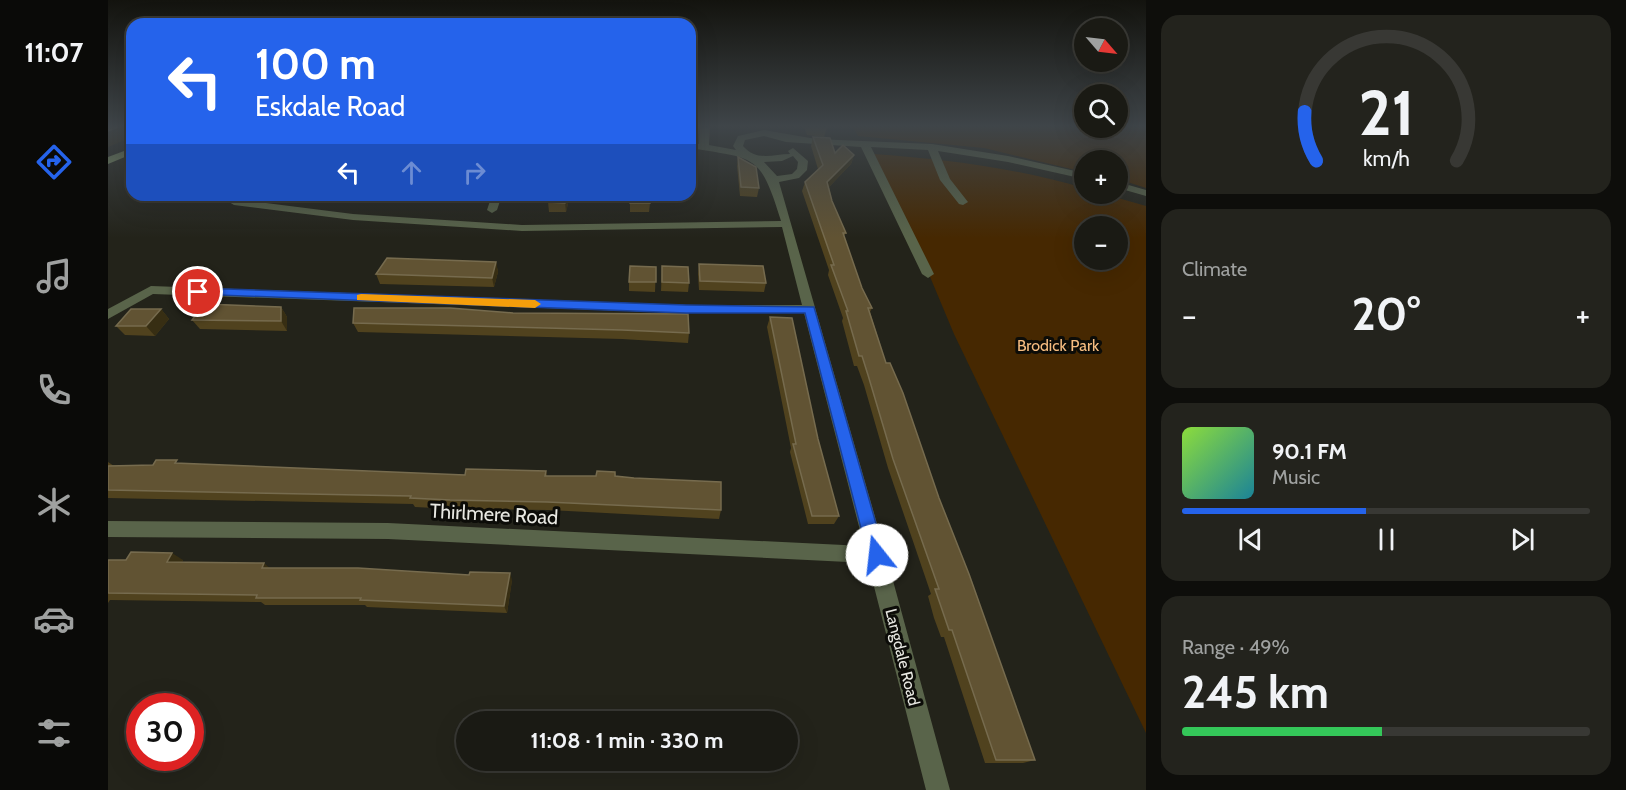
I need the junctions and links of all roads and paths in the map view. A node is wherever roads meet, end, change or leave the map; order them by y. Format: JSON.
{"nodes":[{"id":1,"x":758,"y":164,"type":"edge"},
{"id":2,"x":782,"y":164,"type":"edge"},
{"id":3,"x":803,"y":164,"type":"edge"},
{"id":4,"x":874,"y":164,"type":"edge"},
{"id":5,"x":939,"y":164,"type":"edge"},
{"id":6,"x":1033,"y":164,"type":"edge"},
{"id":7,"x":1074,"y":174,"type":"edge"},
{"id":8,"x":773,"y":178,"type":"junction"},
{"id":9,"x":1128,"y":188,"type":"edge"},
{"id":10,"x":1146,"y":193,"type":"edge"},
{"id":11,"x":496,"y":201,"type":"edge"},
{"id":12,"x":234,"y":202,"type":"dead end"},
{"id":13,"x":963,"y":202,"type":"dead end"},
{"id":14,"x":492,"y":210,"type":"dead end"},
{"id":15,"x":788,"y":224,"type":"junction"},
{"id":16,"x":928,"y":274,"type":"dead end"},
{"id":17,"x":810,"y":309,"type":"junction"},
{"id":18,"x":108,"y":315,"type":"edge"},
{"id":19,"x":108,"y":528,"type":"edge"},
{"id":20,"x":877,"y":555,"type":"junction"},
{"id":21,"x":938,"y":790,"type":"edge"}],
"edges":[{"from":1,"to":8,"type":"street","name":"Langdale Road"},
{"from":2,"to":8,"type":"street"},
{"from":3,"to":8,"type":"street"},
{"from":4,"to":16,"type":"street"},
{"from":5,"to":13,"type":"street"},
{"from":6,"to":7,"type":"street"},
{"from":8,"to":15,"type":"street","name":"Langdale Road"},
{"from":9,"to":10,"type":"street"},
{"from":11,"to":14,"type":"street"},
{"from":12,"to":15,"type":"street"},
{"from":15,"to":17,"type":"street","name":"Langdale Road"},
{"from":17,"to":18,"type":"street"},
{"from":17,"to":20,"type":"street","name":"Langdale Road"},
{"from":19,"to":20,"type":"street","name":"Thirlmere Road"},
{"from":20,"to":21,"type":"street","name":"Langdale Road"}]}
